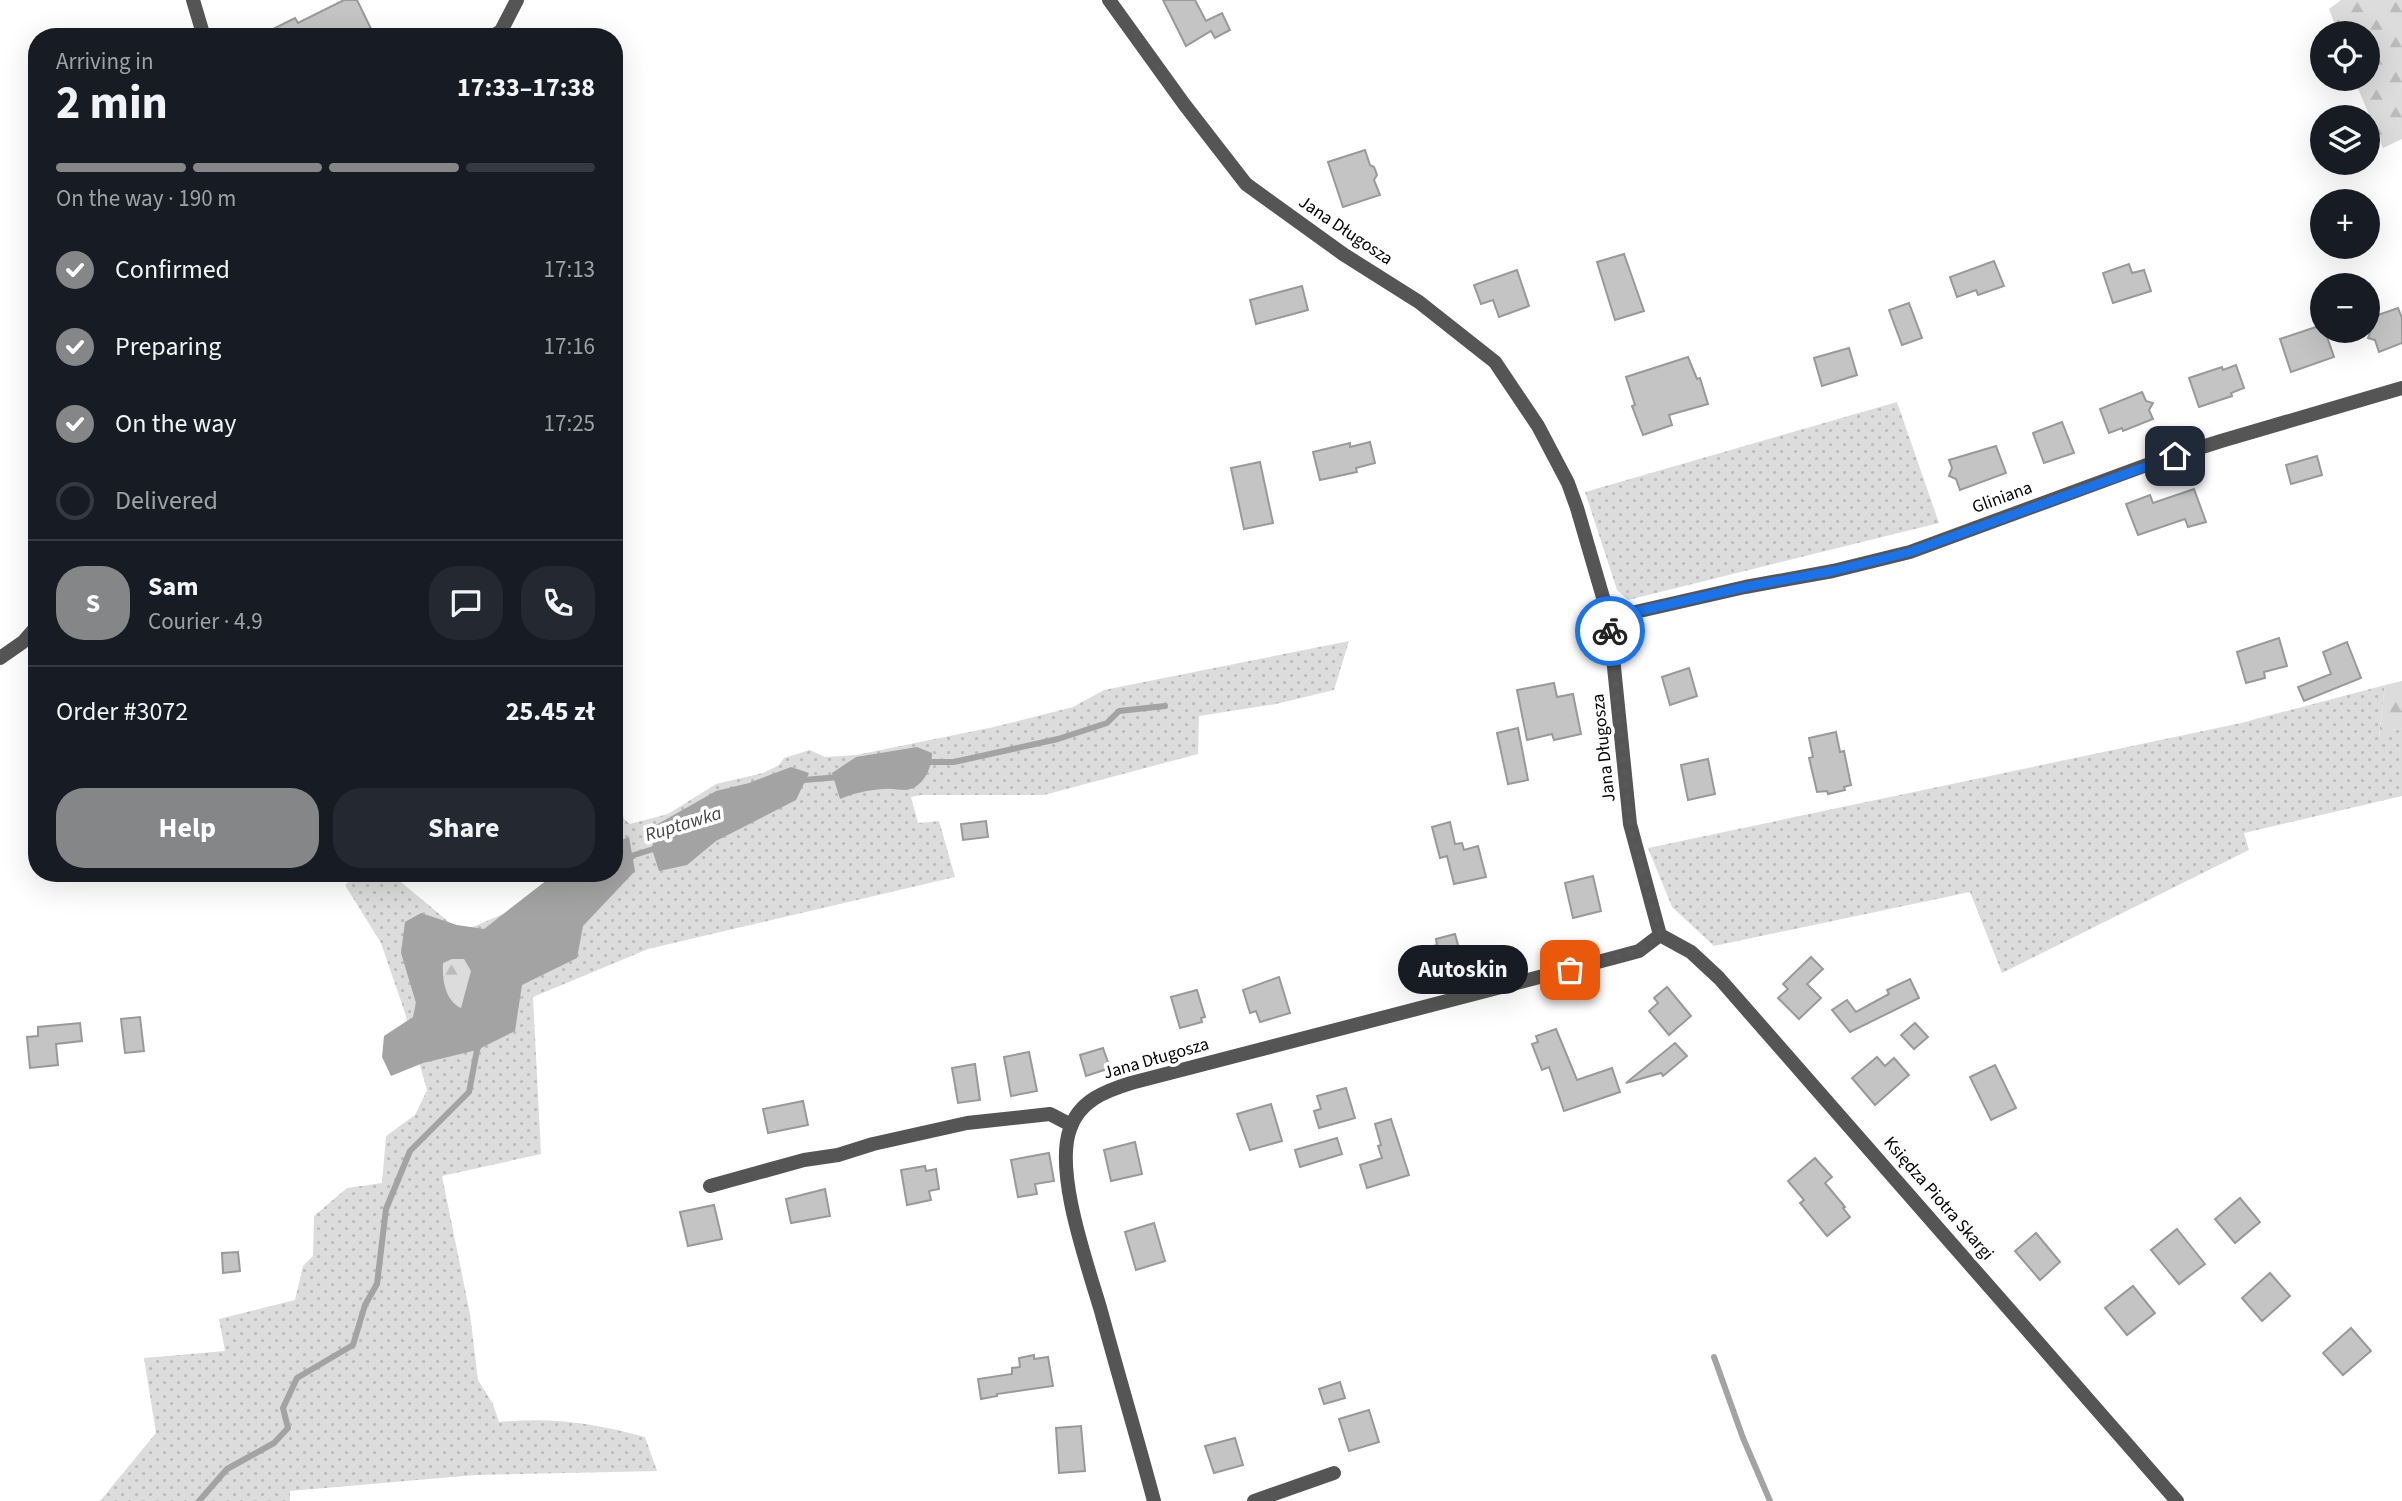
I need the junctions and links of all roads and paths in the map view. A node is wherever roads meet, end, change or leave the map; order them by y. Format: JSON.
{"nodes":[{"id":1,"x":193,"y":0,"type":"edge"},
{"id":2,"x":517,"y":0,"type":"edge"},
{"id":3,"x":1109,"y":0,"type":"edge"},
{"id":4,"x":201,"y":28,"type":"edge"},
{"id":5,"x":503,"y":28,"type":"edge"},
{"id":6,"x":2402,"y":388,"type":"edge"},
{"id":7,"x":1609,"y":618,"type":"junction"},
{"id":8,"x":28,"y":636,"type":"edge"},
{"id":9,"x":0,"y":658,"type":"edge"},
{"id":10,"x":1660,"y":934,"type":"junction"},
{"id":11,"x":1071,"y":1125,"type":"junction"},
{"id":12,"x":710,"y":1186,"type":"dead end"},
{"id":13,"x":1334,"y":1473,"type":"dead end"},
{"id":14,"x":1153,"y":1501,"type":"edge"},
{"id":15,"x":1254,"y":1501,"type":"edge"},
{"id":16,"x":2177,"y":1501,"type":"edge"}],
"edges":[{"from":1,"to":4,"type":"street"},
{"from":2,"to":5,"type":"street"},
{"from":3,"to":7,"type":"street","name":"Jana Długosza"},
{"from":6,"to":7,"type":"street","name":"Gliniana"},
{"from":7,"to":10,"type":"street","name":"Jana Długosza"},
{"from":8,"to":9,"type":"street"},
{"from":10,"to":11,"type":"street","name":"Jana Długosza"},
{"from":10,"to":16,"type":"street","name":"Księdza Piotra Skargi"},
{"from":11,"to":12,"type":"street"},
{"from":11,"to":14,"type":"street"},
{"from":13,"to":15,"type":"street"}]}
